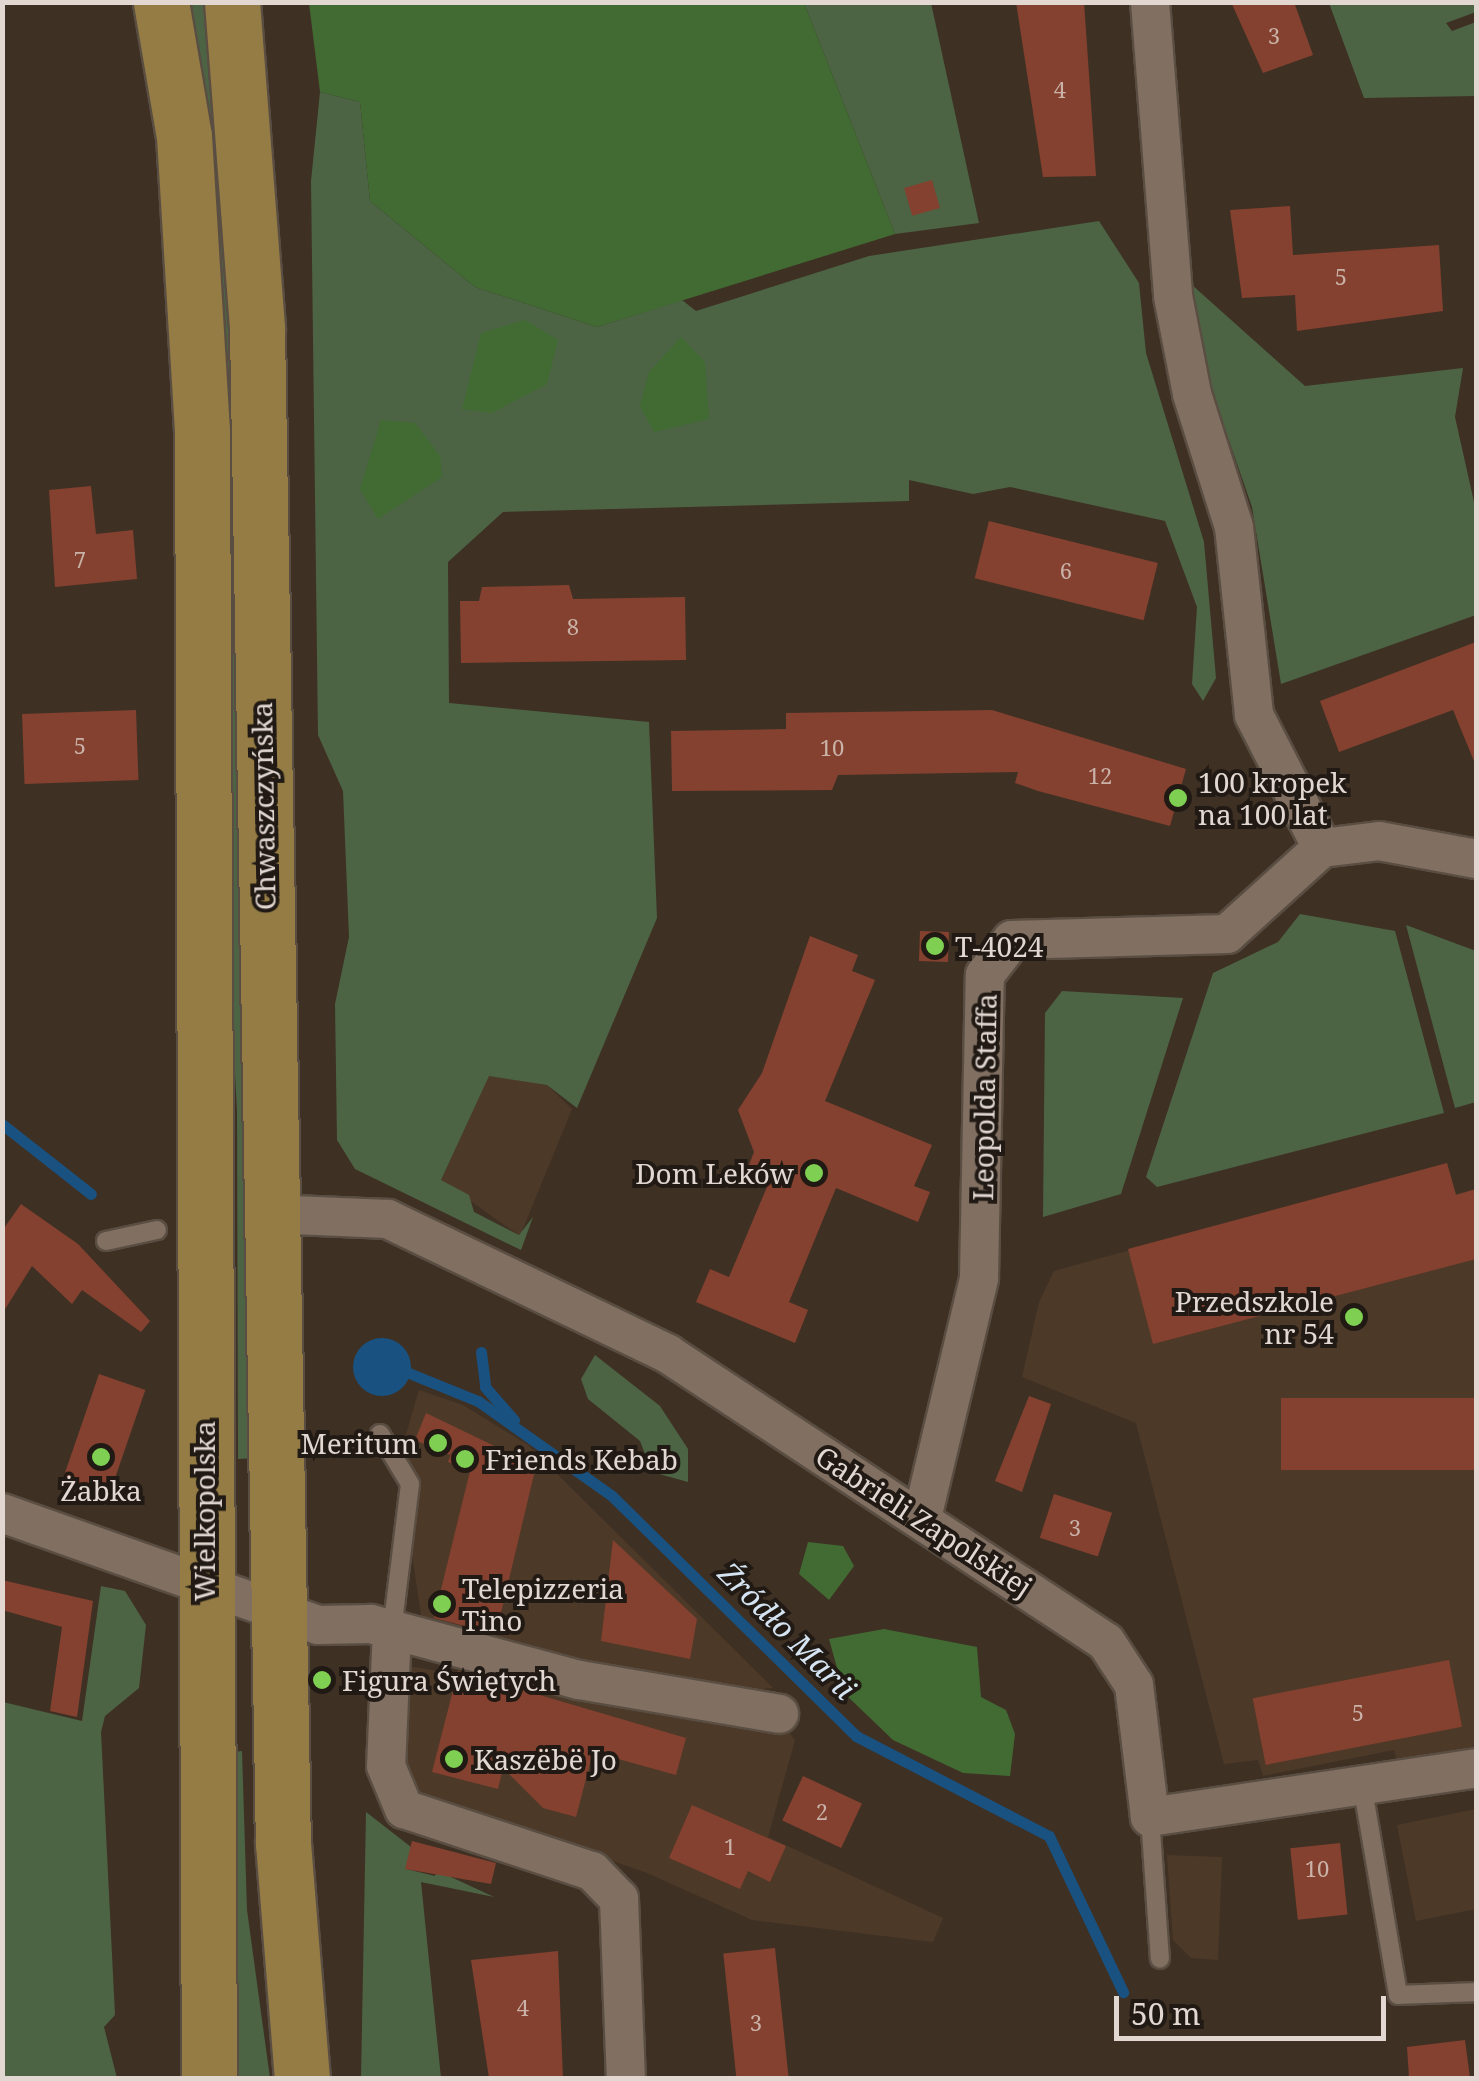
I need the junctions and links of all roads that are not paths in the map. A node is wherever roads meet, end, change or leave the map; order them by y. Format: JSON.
{"nodes":[{"id":1,"x":161,"y":2,"type":"edge"},
{"id":2,"x":232,"y":2,"type":"edge"},
{"id":3,"x":1150,"y":2,"type":"edge"},
{"id":4,"x":1322,"y":848,"type":"junction"},
{"id":5,"x":1476,"y":859,"type":"edge"},
{"id":6,"x":270,"y":1214,"type":"junction"},
{"id":7,"x":157,"y":1230,"type":"dead end"},
{"id":8,"x":106,"y":1241,"type":"dead end"},
{"id":9,"x":380,"y":1434,"type":"dead end"},
{"id":10,"x":2,"y":1513,"type":"edge"},
{"id":11,"x":922,"y":1518,"type":"junction"},
{"id":12,"x":204,"y":1585,"type":"junction"},
{"id":13,"x":278,"y":1610,"type":"junction"},
{"id":14,"x":392,"y":1630,"type":"junction"},
{"id":15,"x":780,"y":1714,"type":"dead end"},
{"id":16,"x":1476,"y":1768,"type":"edge"},
{"id":17,"x":1362,"y":1784,"type":"junction"},
{"id":18,"x":1150,"y":1817,"type":"junction"},
{"id":19,"x":1160,"y":1959,"type":"dead end"},
{"id":20,"x":1476,"y":1992,"type":"edge"},
{"id":21,"x":209,"y":2078,"type":"edge"},
{"id":22,"x":302,"y":2078,"type":"edge"},
{"id":23,"x":626,"y":2078,"type":"edge"}],
"edges":[{"from":1,"to":12,"type":"main road","name":"Wielkopolska"},
{"from":2,"to":6,"type":"main road","name":"Chwaszczyńska"},
{"from":3,"to":4,"type":"street"},
{"from":4,"to":5,"type":"street"},
{"from":4,"to":11,"type":"street","name":"Leopolda Staffa"},
{"from":6,"to":11,"type":"street","name":"Gabrieli Zapolskiej"},
{"from":6,"to":13,"type":"main road","name":"Chwaszczyńska"},
{"from":7,"to":8,"type":"lane"},
{"from":9,"to":14,"type":"lane"},
{"from":10,"to":12,"type":"street"},
{"from":11,"to":18,"type":"street","name":"Gabrieli Zapolskiej"},
{"from":12,"to":13,"type":"street"},
{"from":12,"to":21,"type":"main road","name":"Wielkopolska"},
{"from":13,"to":14,"type":"street"},
{"from":13,"to":22,"type":"main road"},
{"from":14,"to":15,"type":"street"},
{"from":14,"to":23,"type":"street"},
{"from":16,"to":17,"type":"street"},
{"from":17,"to":18,"type":"street"},
{"from":17,"to":20,"type":"lane"},
{"from":18,"to":19,"type":"lane"}]}
